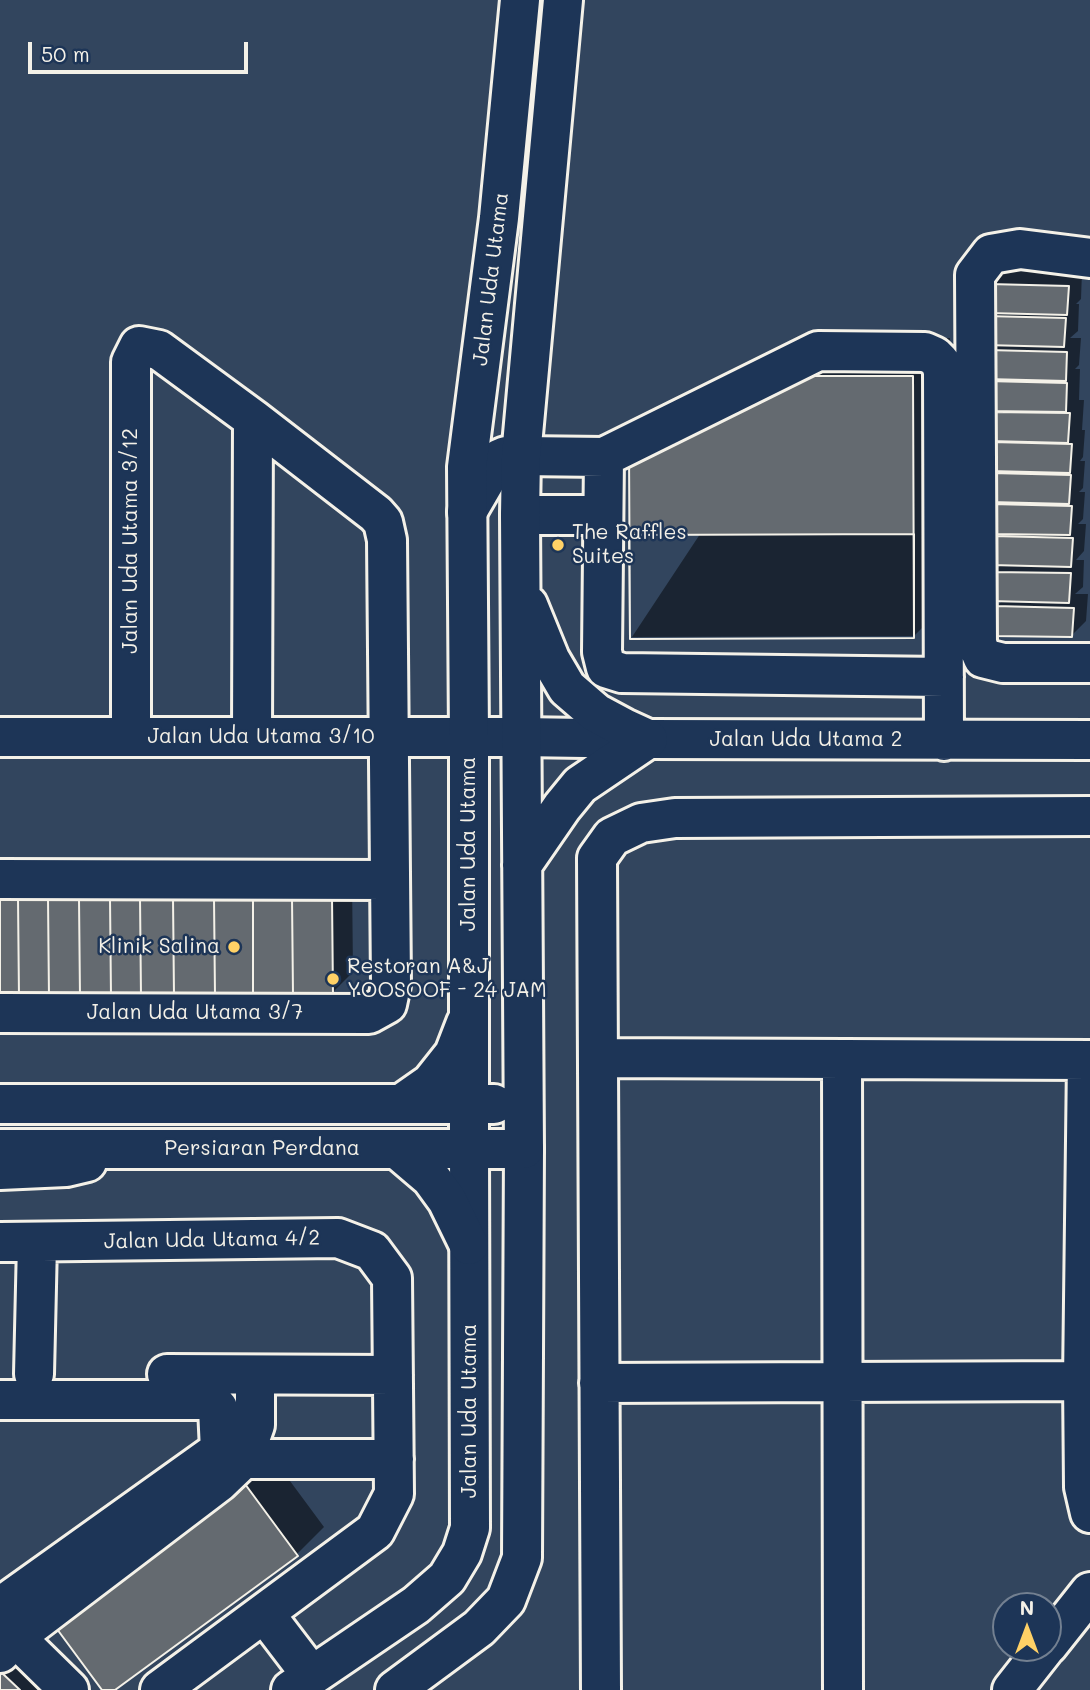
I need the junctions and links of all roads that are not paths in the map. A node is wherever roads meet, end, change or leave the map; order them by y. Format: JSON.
{"nodes":[{"id":1,"x":520,"y":0,"type":"edge"},
{"id":2,"x":563,"y":0,"type":"edge"},
{"id":3,"x":1090,"y":258,"type":"edge"},
{"id":4,"x":253,"y":419,"type":"junction"},
{"id":5,"x":521,"y":456,"type":"junction"},
{"id":6,"x":604,"y":457,"type":"junction"},
{"id":7,"x":467,"y":512,"type":"junction"},
{"id":8,"x":603,"y":514,"type":"junction"},
{"id":9,"x":520,"y":515,"type":"junction"},
{"id":10,"x":520,"y":586,"type":"junction"},
{"id":11,"x":1090,"y":663,"type":"edge"},
{"id":12,"x":944,"y":677,"type":"junction"},
{"id":13,"x":0,"y":737,"type":"edge"},
{"id":14,"x":131,"y":737,"type":"junction"},
{"id":15,"x":252,"y":737,"type":"junction"},
{"id":16,"x":388,"y":737,"type":"junction"},
{"id":17,"x":469,"y":737,"type":"junction"},
{"id":18,"x":521,"y":737,"type":"junction"},
{"id":19,"x":648,"y":739,"type":"junction"},
{"id":20,"x":1090,"y":740,"type":"edge"},
{"id":21,"x":944,"y":741,"type":"junction"},
{"id":22,"x":1090,"y":816,"type":"edge"},
{"id":23,"x":522,"y":865,"type":"junction"},
{"id":24,"x":0,"y":879,"type":"edge"},
{"id":25,"x":390,"y":880,"type":"junction"},
{"id":26,"x":0,"y":1013,"type":"edge"},
{"id":27,"x":469,"y":1014,"type":"junction"},
{"id":28,"x":598,"y":1058,"type":"junction"},
{"id":29,"x":842,"y":1059,"type":"junction"},
{"id":30,"x":1088,"y":1060,"type":"edge"},
{"id":31,"x":0,"y":1104,"type":"edge"},
{"id":32,"x":401,"y":1104,"type":"junction"},
{"id":33,"x":469,"y":1104,"type":"junction"},
{"id":34,"x":524,"y":1104,"type":"junction"},
{"id":35,"x":0,"y":1149,"type":"edge"},
{"id":36,"x":137,"y":1149,"type":"junction"},
{"id":37,"x":397,"y":1149,"type":"junction"},
{"id":38,"x":469,"y":1149,"type":"junction"},
{"id":39,"x":524,"y":1149,"type":"junction"},
{"id":40,"x":0,"y":1170,"type":"edge"},
{"id":41,"x":18,"y":1242,"type":"edge"},
{"id":42,"x":469,"y":1245,"type":"junction"},
{"id":43,"x":17,"y":1374,"type":"edge"},
{"id":44,"x":255,"y":1375,"type":"junction"},
{"id":45,"x":393,"y":1375,"type":"junction"},
{"id":46,"x":1083,"y":1381,"type":"junction"},
{"id":47,"x":599,"y":1382,"type":"junction"},
{"id":48,"x":842,"y":1382,"type":"junction"},
{"id":49,"x":0,"y":1400,"type":"edge"},
{"id":50,"x":243,"y":1459,"type":"junction"},
{"id":51,"x":394,"y":1459,"type":"junction"},
{"id":52,"x":1090,"y":1513,"type":"edge"},
{"id":53,"x":1090,"y":1592,"type":"edge"},
{"id":54,"x":264,"y":1613,"type":"junction"},
{"id":55,"x":1062,"y":1627,"type":"edge"},
{"id":56,"x":5,"y":1632,"type":"edge"},
{"id":57,"x":1034,"y":1662,"type":"edge"},
{"id":58,"x":301,"y":1683,"type":"edge"},
{"id":59,"x":69,"y":1690,"type":"edge"},
{"id":60,"x":160,"y":1690,"type":"edge"},
{"id":61,"x":395,"y":1690,"type":"edge"},
{"id":62,"x":601,"y":1690,"type":"edge"},
{"id":63,"x":843,"y":1690,"type":"edge"},
{"id":64,"x":1012,"y":1690,"type":"edge"}],
"edges":[{"from":1,"to":7,"type":"street","name":"Jalan Uda Utama"},
{"from":2,"to":5,"type":"street","name":"Jalan Uda Utama"},
{"from":3,"to":11,"type":"street"},
{"from":4,"to":14,"type":"street","name":"Jalan Uda Utama 3/12"},
{"from":4,"to":15,"type":"street"},
{"from":4,"to":16,"type":"street"},
{"from":5,"to":6,"type":"street"},
{"from":5,"to":7,"type":"street"},
{"from":5,"to":9,"type":"street","name":"Jalan Uda Utama"},
{"from":6,"to":8,"type":"street"},
{"from":6,"to":12,"type":"street"},
{"from":7,"to":17,"type":"street","name":"Jalan Uda Utama"},
{"from":8,"to":9,"type":"street"},
{"from":8,"to":12,"type":"street"},
{"from":9,"to":10,"type":"street","name":"Jalan Uda Utama"},
{"from":10,"to":18,"type":"street","name":"Jalan Uda Utama"},
{"from":10,"to":19,"type":"street"},
{"from":12,"to":21,"type":"street"},
{"from":13,"to":14,"type":"street","name":"Jalan Uda Utama 3/10"},
{"from":14,"to":15,"type":"street","name":"Jalan Uda Utama 3/10"},
{"from":15,"to":16,"type":"street","name":"Jalan Uda Utama 3/10"},
{"from":16,"to":17,"type":"street","name":"Jalan Uda Utama 3/10"},
{"from":16,"to":25,"type":"street"},
{"from":17,"to":18,"type":"street","name":"Jalan Uda Utama 3/10"},
{"from":17,"to":27,"type":"street","name":"Jalan Uda Utama"},
{"from":18,"to":19,"type":"street","name":"Jalan Uda Utama 2"},
{"from":18,"to":23,"type":"street","name":"Jalan Uda Utama"},
{"from":19,"to":21,"type":"street","name":"Jalan Uda Utama 2"},
{"from":19,"to":23,"type":"street"},
{"from":20,"to":21,"type":"street","name":"Jalan Uda Utama 2"},
{"from":22,"to":28,"type":"street"},
{"from":23,"to":34,"type":"street","name":"Jalan Uda Utama"},
{"from":24,"to":25,"type":"street"},
{"from":25,"to":26,"type":"street","name":"Jalan Uda Utama 3/7"},
{"from":27,"to":32,"type":"street"},
{"from":27,"to":33,"type":"street","name":"Jalan Uda Utama"},
{"from":28,"to":29,"type":"street"},
{"from":28,"to":47,"type":"street"},
{"from":29,"to":30,"type":"street"},
{"from":29,"to":48,"type":"street"},
{"from":30,"to":46,"type":"street"},
{"from":31,"to":32,"type":"street"},
{"from":32,"to":33,"type":"street"},
{"from":33,"to":34,"type":"street"},
{"from":33,"to":38,"type":"street","name":"Jalan Uda Utama"},
{"from":34,"to":39,"type":"street","name":"Jalan Uda Utama"},
{"from":35,"to":36,"type":"street","name":"Persiaran Perdana"},
{"from":36,"to":37,"type":"street","name":"Persiaran Perdana"},
{"from":36,"to":40,"type":"street"},
{"from":37,"to":38,"type":"street","name":"Persiaran Perdana"},
{"from":37,"to":42,"type":"street"},
{"from":38,"to":39,"type":"street","name":"Persiaran Perdana"},
{"from":38,"to":42,"type":"street","name":"Jalan Uda Utama"},
{"from":39,"to":61,"type":"street","name":"Jalan Uda Utama"},
{"from":41,"to":43,"type":"street"},
{"from":41,"to":45,"type":"street","name":"Jalan Uda Utama 4/2"},
{"from":42,"to":58,"type":"street","name":"Jalan Uda Utama"},
{"from":43,"to":44,"type":"street"},
{"from":44,"to":45,"type":"street"},
{"from":44,"to":50,"type":"street"},
{"from":45,"to":51,"type":"street","name":"Jalan Uda Utama 4/2"},
{"from":46,"to":48,"type":"street"},
{"from":46,"to":52,"type":"street"},
{"from":47,"to":48,"type":"street"},
{"from":47,"to":62,"type":"street"},
{"from":48,"to":63,"type":"street"},
{"from":49,"to":56,"type":"street"},
{"from":50,"to":51,"type":"street"},
{"from":50,"to":56,"type":"street"},
{"from":51,"to":54,"type":"street","name":"Jalan Uda Utama 4/2"},
{"from":53,"to":55,"type":"street"},
{"from":54,"to":58,"type":"street"},
{"from":54,"to":60,"type":"street","name":"Jalan Uda Utama 4/2"},
{"from":56,"to":59,"type":"street"},
{"from":57,"to":64,"type":"street"}]}
